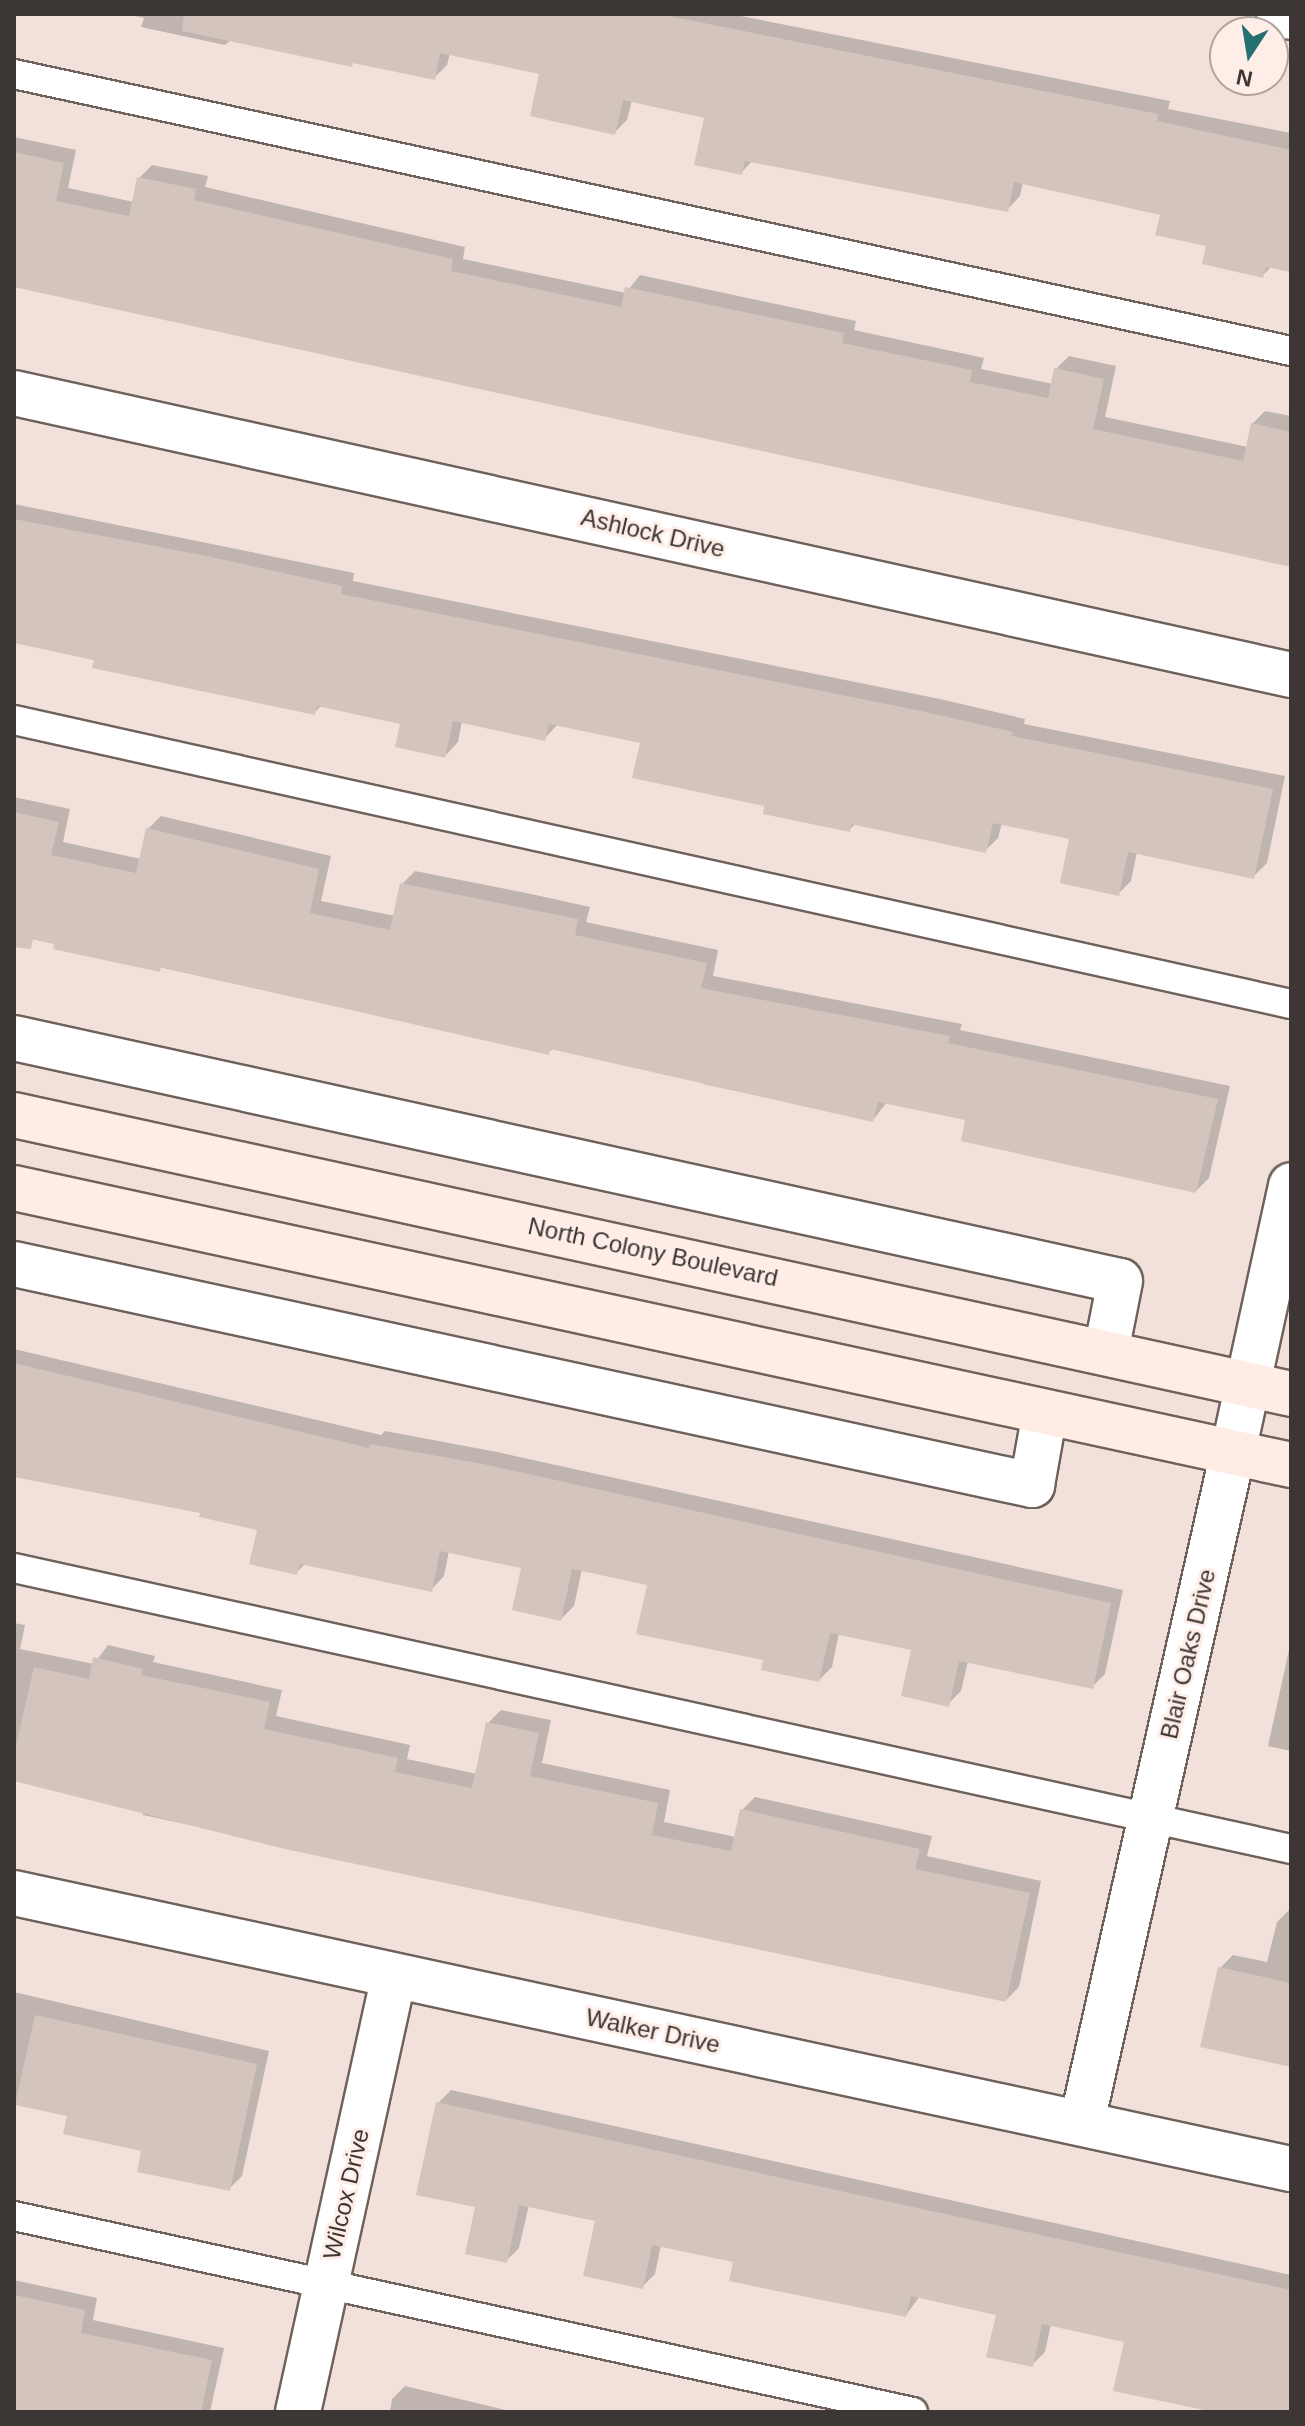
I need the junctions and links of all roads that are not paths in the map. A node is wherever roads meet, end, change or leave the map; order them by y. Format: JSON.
{"nodes":[{"id":1,"x":1279,"y":14,"type":"edge"},
{"id":2,"x":1291,"y":17,"type":"edge"},
{"id":3,"x":14,"y":74,"type":"edge"},
{"id":4,"x":1291,"y":351,"type":"edge"},
{"id":5,"x":14,"y":393,"type":"edge"},
{"id":6,"x":1291,"y":675,"type":"edge"},
{"id":7,"x":14,"y":720,"type":"edge"},
{"id":8,"x":1291,"y":1004,"type":"edge"},
{"id":9,"x":14,"y":1038,"type":"edge"},
{"id":10,"x":14,"y":1115,"type":"edge"},
{"id":11,"x":1291,"y":1185,"type":"edge"},
{"id":12,"x":14,"y":1188,"type":"edge"},
{"id":13,"x":14,"y":1264,"type":"edge"},
{"id":14,"x":1106,"y":1352,"type":"junction"},
{"id":15,"x":1248,"y":1384,"type":"junction"},
{"id":16,"x":1291,"y":1394,"type":"edge"},
{"id":17,"x":1045,"y":1412,"type":"junction"},
{"id":18,"x":1233,"y":1452,"type":"junction"},
{"id":19,"x":1291,"y":1465,"type":"edge"},
{"id":20,"x":14,"y":1568,"type":"edge"},
{"id":21,"x":1151,"y":1819,"type":"junction"},
{"id":22,"x":1291,"y":1849,"type":"edge"},
{"id":23,"x":14,"y":1893,"type":"edge"},
{"id":24,"x":394,"y":1976,"type":"junction"},
{"id":25,"x":1082,"y":2122,"type":"junction"},
{"id":26,"x":1291,"y":2169,"type":"edge"},
{"id":27,"x":14,"y":2216,"type":"edge"},
{"id":28,"x":325,"y":2285,"type":"junction"},
{"id":29,"x":298,"y":2412,"type":"edge"},
{"id":30,"x":913,"y":2412,"type":"edge"}],
"edges":[{"from":1,"to":2,"type":"street"},
{"from":3,"to":4,"type":"lane"},
{"from":5,"to":6,"type":"street","name":"Ashlock Drive"},
{"from":7,"to":8,"type":"lane"},
{"from":9,"to":14,"type":"street"},
{"from":10,"to":14,"type":"main road","name":"North Colony Boulevard"},
{"from":11,"to":15,"type":"street","name":"Blair Oaks Drive"},
{"from":12,"to":17,"type":"main road"},
{"from":13,"to":17,"type":"street"},
{"from":14,"to":15,"type":"main road","name":"North Colony Boulevard"},
{"from":15,"to":16,"type":"main road","name":"North Colony Boulevard"},
{"from":15,"to":18,"type":"street","name":"Blair Oaks Drive"},
{"from":17,"to":18,"type":"main road"},
{"from":18,"to":19,"type":"main road"},
{"from":18,"to":21,"type":"street","name":"Blair Oaks Drive"},
{"from":20,"to":21,"type":"lane"},
{"from":21,"to":22,"type":"lane"},
{"from":21,"to":25,"type":"street","name":"Blair Oaks Drive"},
{"from":23,"to":24,"type":"street","name":"Walker Drive"},
{"from":24,"to":25,"type":"street","name":"Walker Drive"},
{"from":24,"to":28,"type":"street","name":"Wilcox Drive"},
{"from":25,"to":26,"type":"street","name":"Walker Drive"},
{"from":27,"to":28,"type":"lane"},
{"from":28,"to":29,"type":"street","name":"Wilcox Drive"},
{"from":28,"to":30,"type":"lane"}]}
